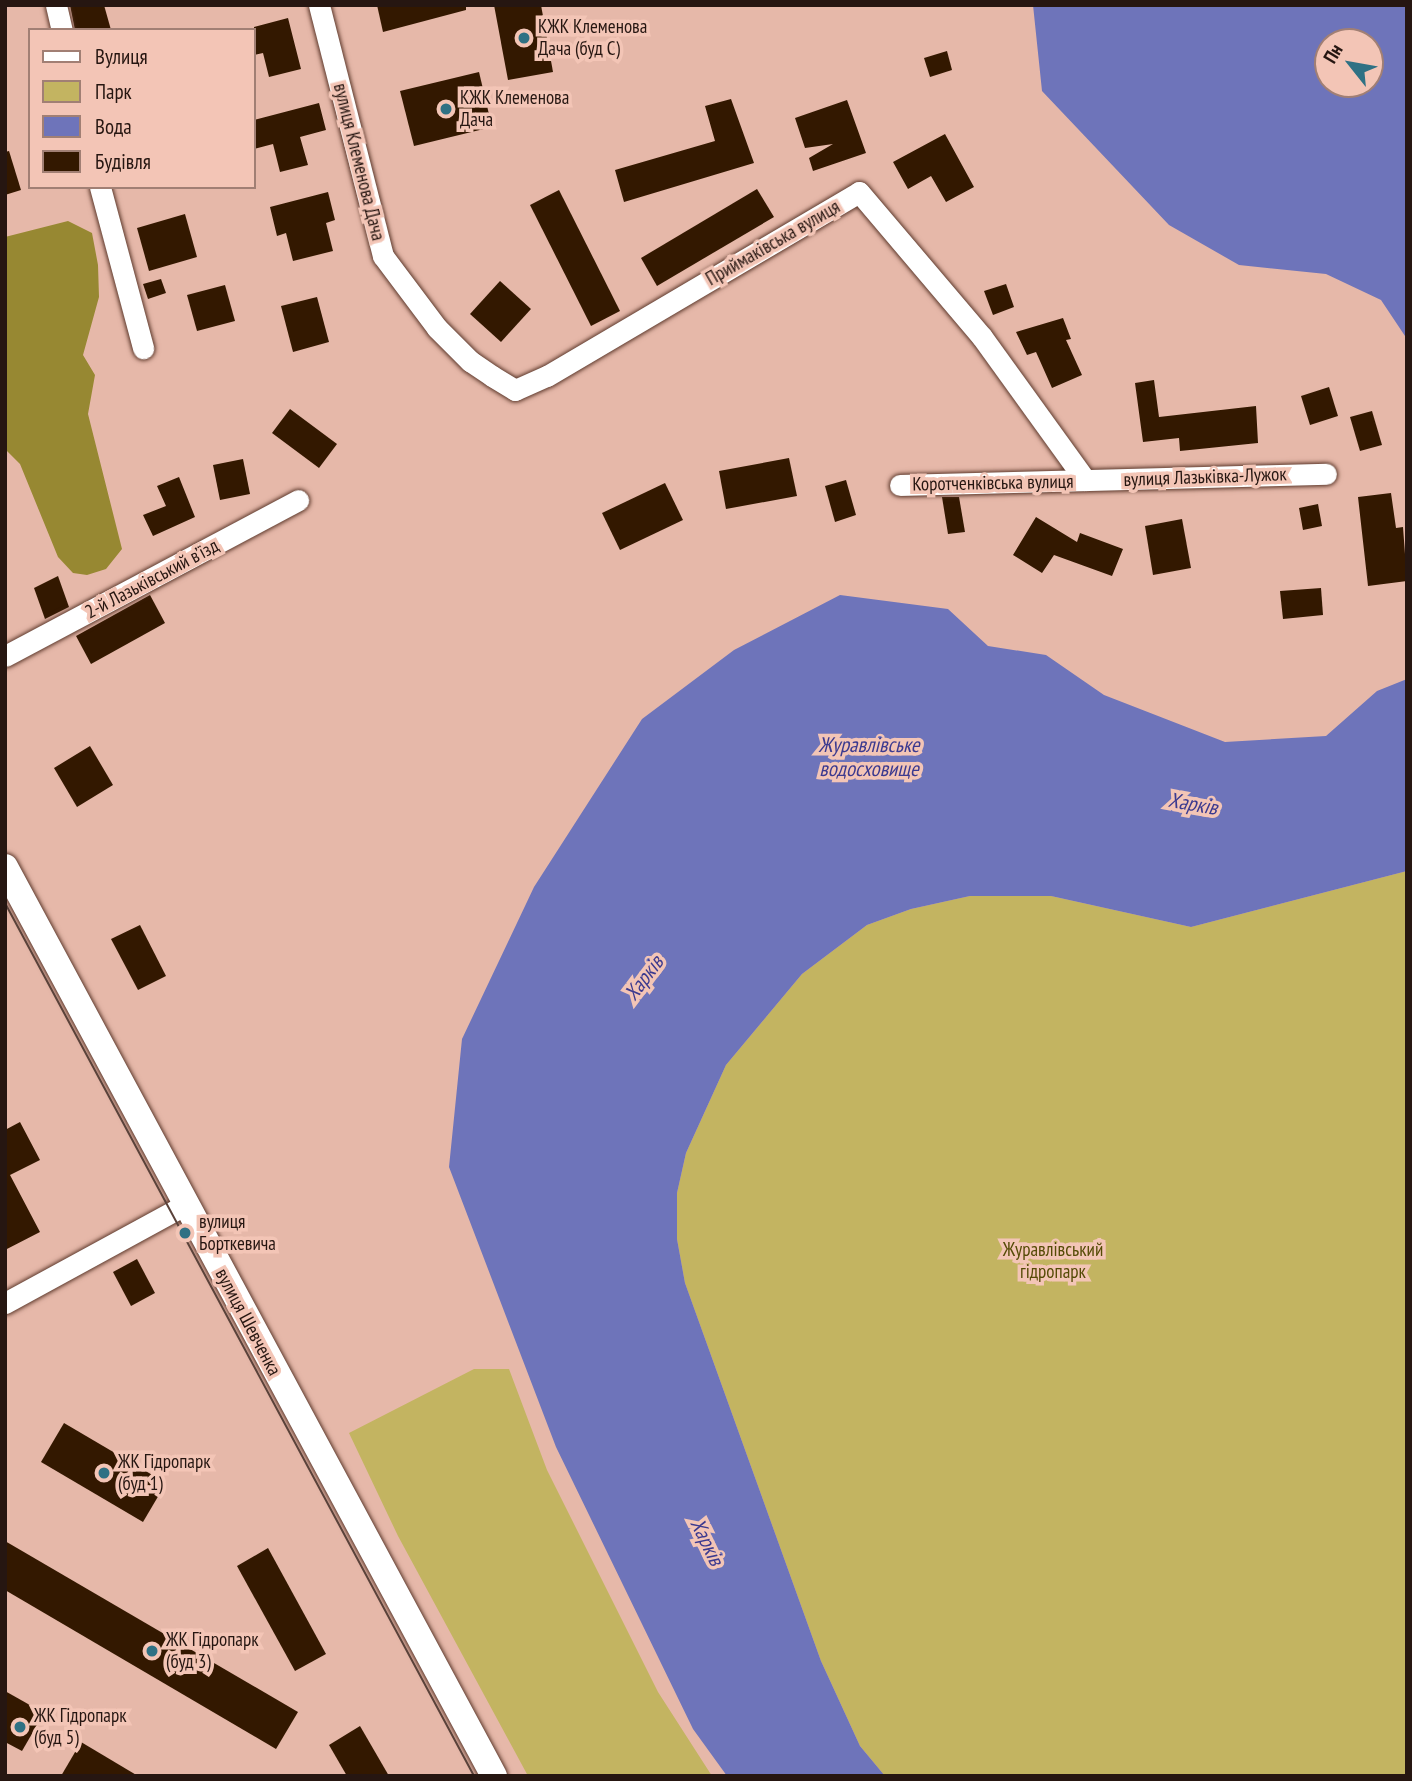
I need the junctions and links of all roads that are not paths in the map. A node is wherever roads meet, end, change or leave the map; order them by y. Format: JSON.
{"nodes":[{"id":1,"x":56,"y":5,"type":"edge"},
{"id":2,"x":319,"y":5,"type":"edge"},
{"id":3,"x":62,"y":28,"type":"edge"},
{"id":4,"x":101,"y":189,"type":"edge"},
{"id":5,"x":144,"y":348,"type":"dead end"},
{"id":6,"x":515,"y":390,"type":"joint"},
{"id":7,"x":1326,"y":474,"type":"dead end"},
{"id":8,"x":1085,"y":480,"type":"junction"},
{"id":9,"x":900,"y":485,"type":"dead end"},
{"id":10,"x":298,"y":500,"type":"dead end"},
{"id":11,"x":5,"y":656,"type":"edge"},
{"id":12,"x":5,"y":867,"type":"edge"},
{"id":13,"x":185,"y":1205,"type":"junction"},
{"id":14,"x":5,"y":1303,"type":"edge"},
{"id":15,"x":494,"y":1776,"type":"edge"}],
"edges":[{"from":1,"to":3,"type":"street"},
{"from":2,"to":6,"type":"street","name":"вулиця Клеменова Дача"},
{"from":4,"to":5,"type":"street"},
{"from":6,"to":8,"type":"street","name":"Приймаківська вулиця"},
{"from":7,"to":8,"type":"street","name":"вулиця Лазьківка-Лужок"},
{"from":8,"to":9,"type":"street","name":"Коротченківська вулиця"},
{"from":10,"to":11,"type":"street","name":"2-й Лазьківський в’їзд"},
{"from":12,"to":13,"type":"main road","name":"вулиця Шевченка"},
{"from":13,"to":14,"type":"street"},
{"from":13,"to":15,"type":"main road","name":"вулиця Шевченка"}]}
